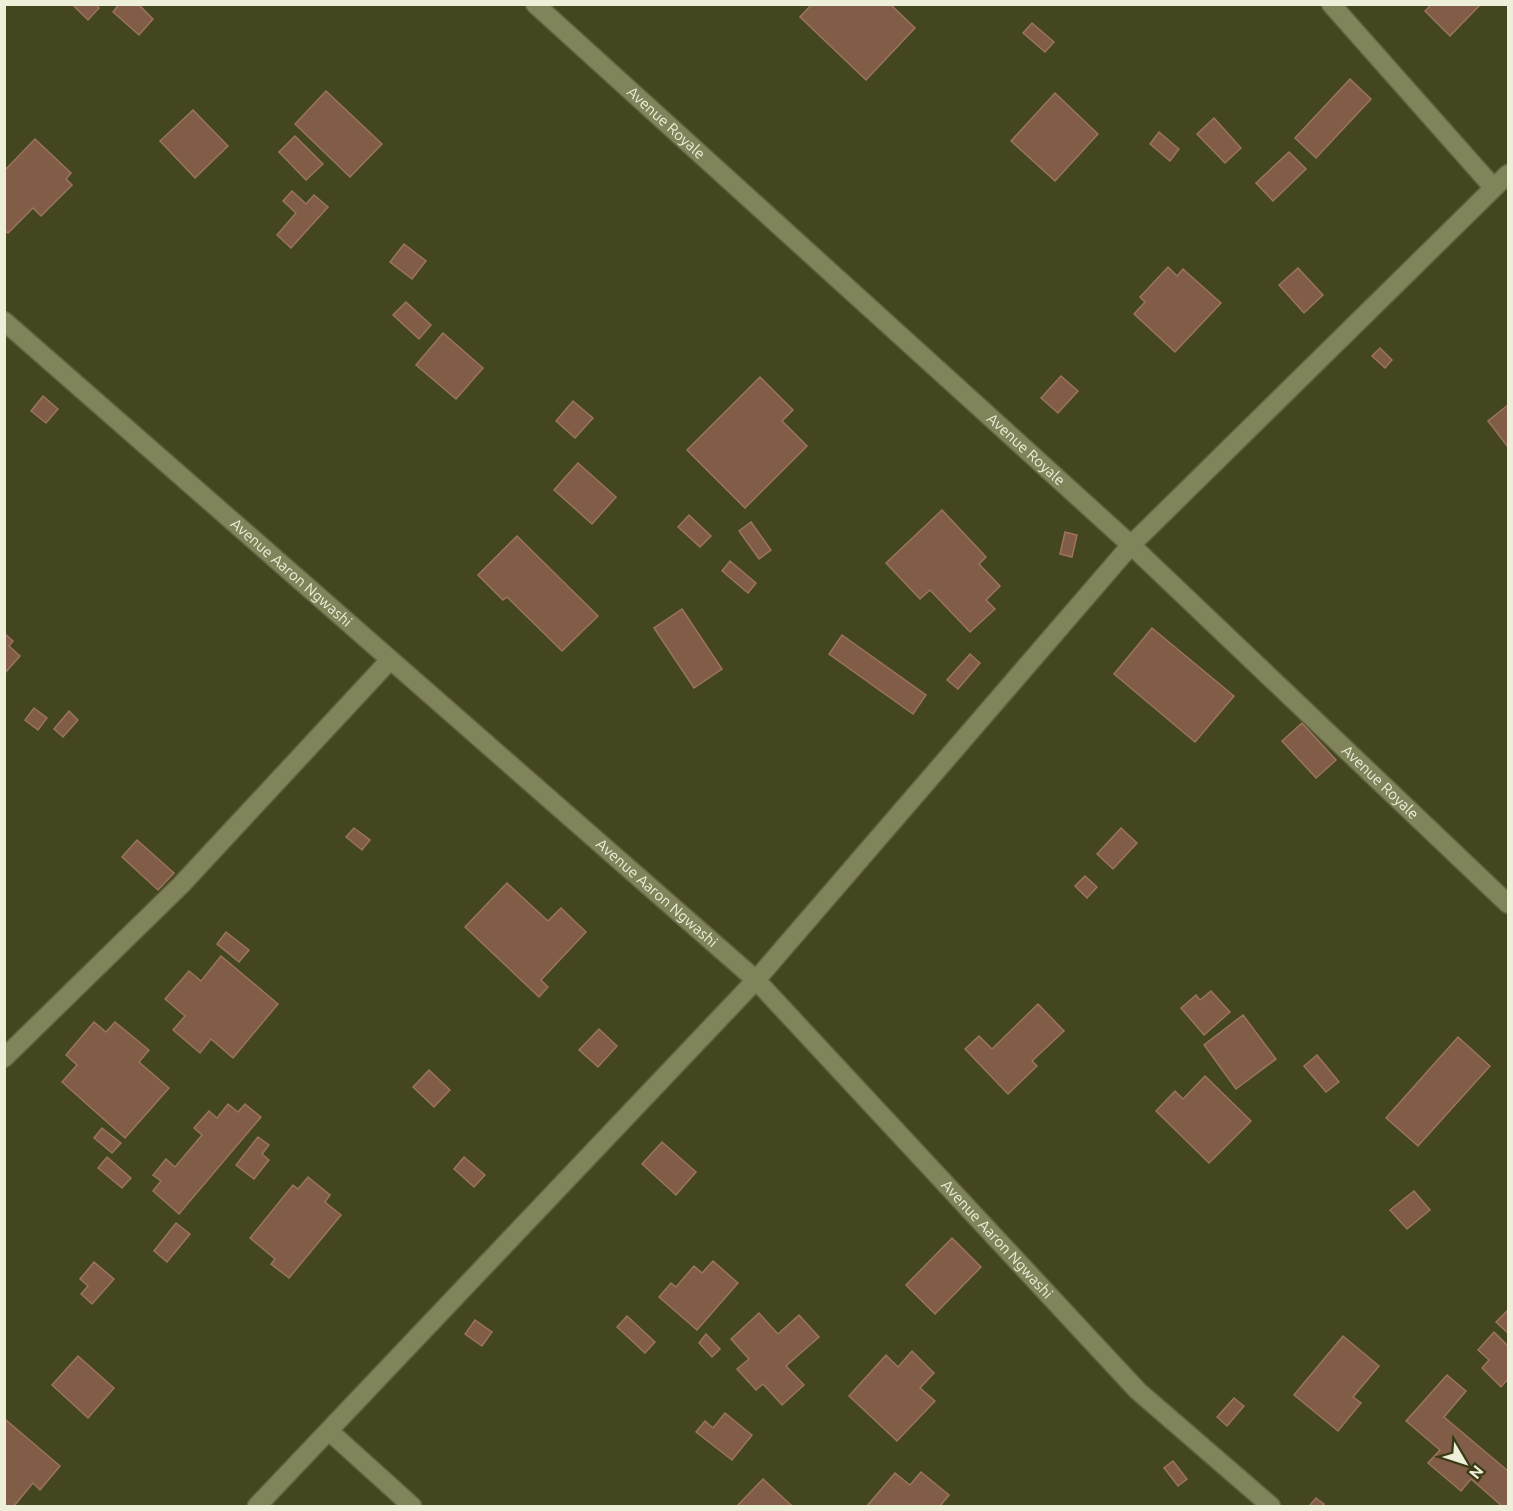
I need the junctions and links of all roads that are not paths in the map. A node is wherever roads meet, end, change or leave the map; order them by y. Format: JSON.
{"nodes":[{"id":1,"x":535,"y":4,"type":"edge"},
{"id":2,"x":1331,"y":4,"type":"edge"},
{"id":3,"x":1509,"y":174,"type":"edge"},
{"id":4,"x":1493,"y":188,"type":"junction"},
{"id":5,"x":4,"y":321,"type":"edge"},
{"id":6,"x":1131,"y":545,"type":"junction"},
{"id":7,"x":390,"y":660,"type":"junction"},
{"id":8,"x":1509,"y":904,"type":"edge"},
{"id":9,"x":756,"y":980,"type":"junction"},
{"id":10,"x":4,"y":1058,"type":"edge"},
{"id":11,"x":329,"y":1431,"type":"junction"},
{"id":12,"x":257,"y":1506,"type":"edge"},
{"id":13,"x":412,"y":1506,"type":"edge"},
{"id":14,"x":1271,"y":1506,"type":"edge"}],
"edges":[{"from":1,"to":6,"type":"street","name":"Avenue Royale"},
{"from":2,"to":4,"type":"street"},
{"from":3,"to":4,"type":"street"},
{"from":4,"to":6,"type":"street"},
{"from":5,"to":7,"type":"street","name":"Avenue Aaron Ngwashi"},
{"from":6,"to":8,"type":"street","name":"Avenue Royale"},
{"from":6,"to":9,"type":"street"},
{"from":7,"to":9,"type":"street","name":"Avenue Aaron Ngwashi"},
{"from":7,"to":10,"type":"street"},
{"from":9,"to":11,"type":"street"},
{"from":9,"to":14,"type":"street","name":"Avenue Aaron Ngwashi"},
{"from":11,"to":12,"type":"street"},
{"from":11,"to":13,"type":"street"}]}
